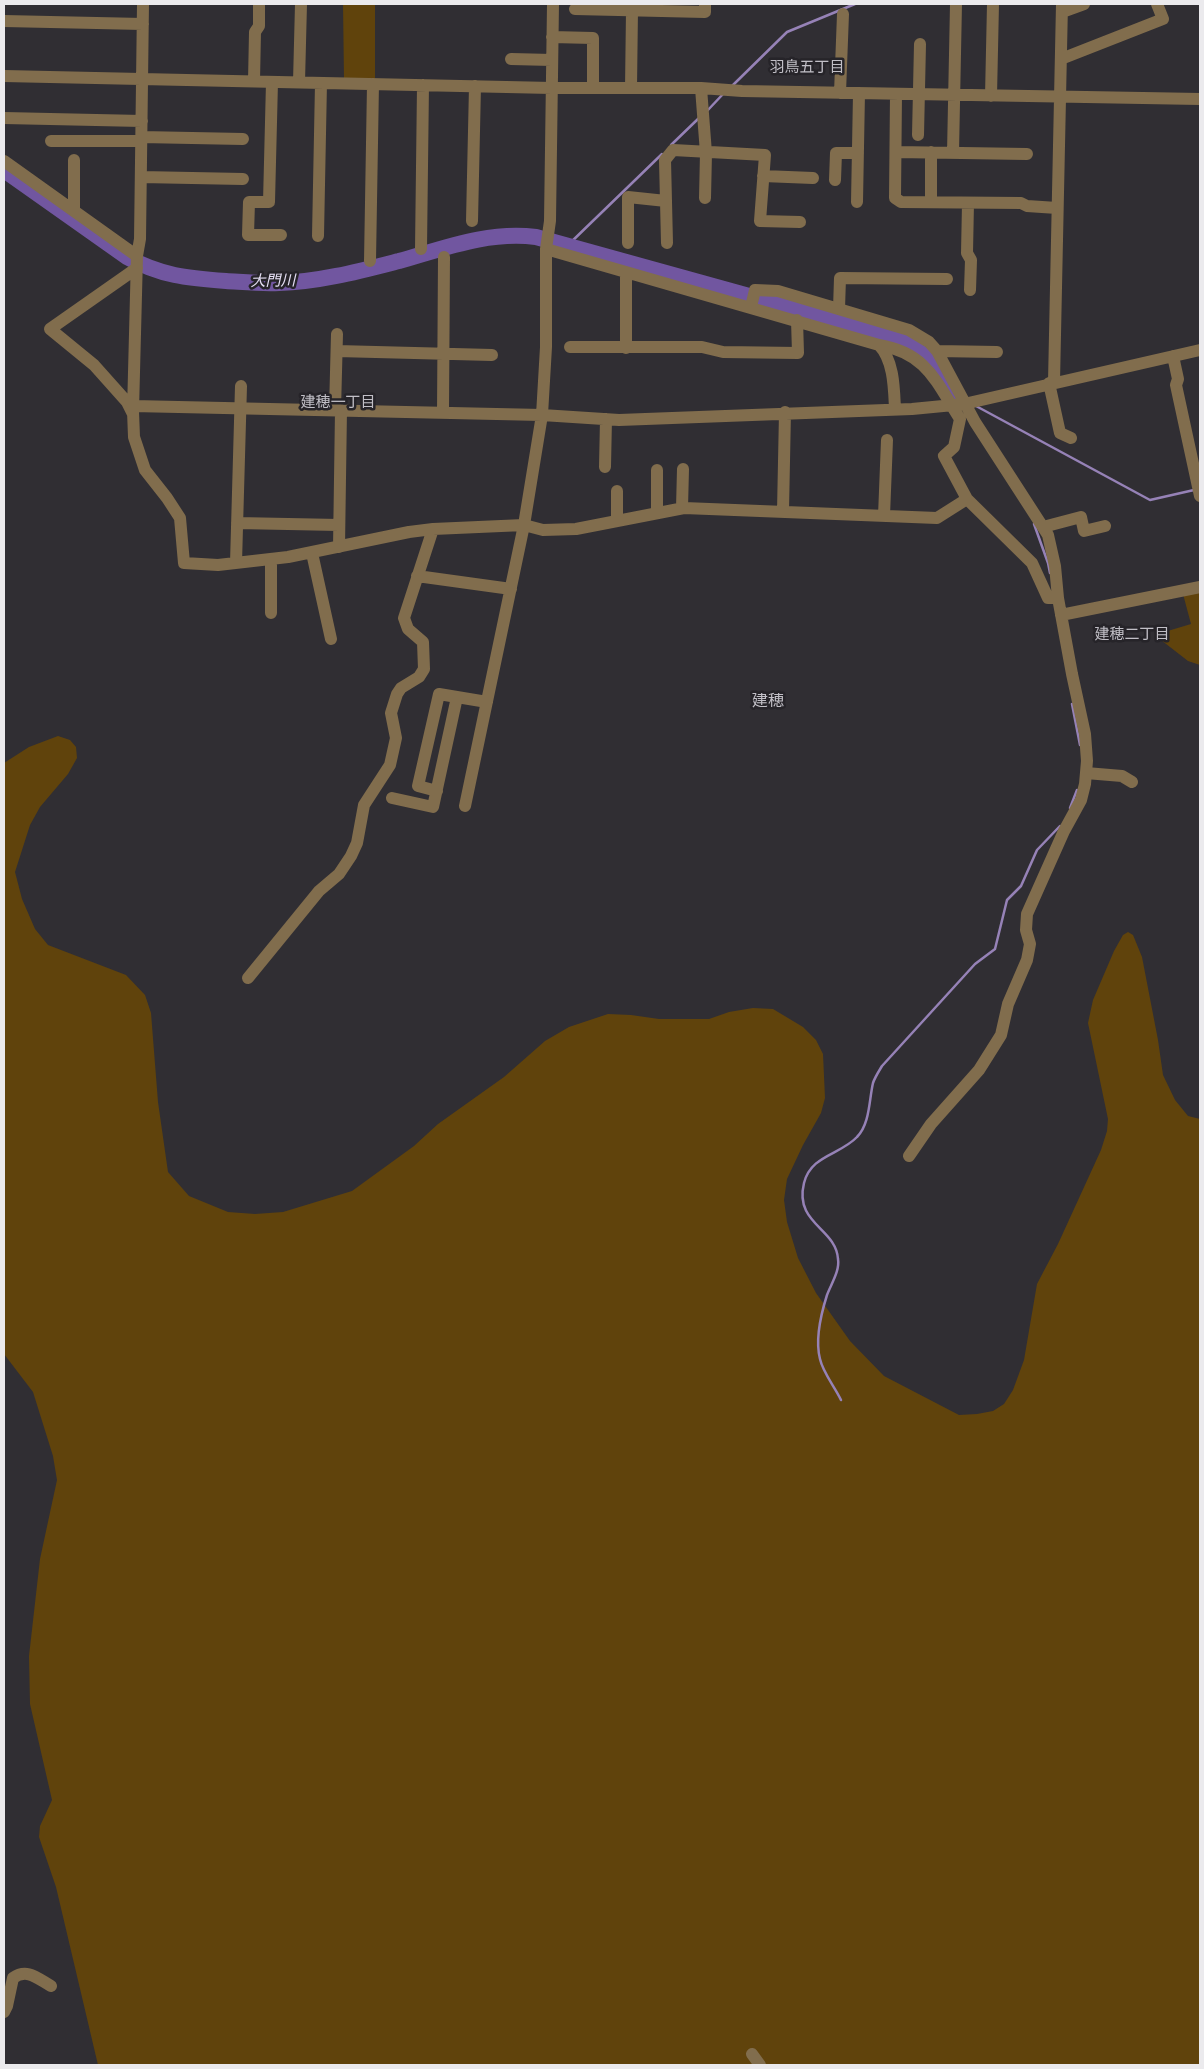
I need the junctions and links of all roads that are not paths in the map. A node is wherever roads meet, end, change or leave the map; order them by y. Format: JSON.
{"nodes":[{"id":1,"x":143,"y":4,"type":"edge"},
{"id":2,"x":259,"y":4,"type":"edge"},
{"id":3,"x":301,"y":4,"type":"edge"},
{"id":4,"x":553,"y":4,"type":"edge"},
{"id":5,"x":705,"y":4,"type":"edge"},
{"id":6,"x":956,"y":4,"type":"edge"},
{"id":7,"x":993,"y":4,"type":"edge"},
{"id":8,"x":1084,"y":4,"type":"edge"},
{"id":9,"x":1157,"y":4,"type":"edge"},
{"id":10,"x":1062,"y":8,"type":"edge"},
{"id":11,"x":575,"y":9,"type":"dead end"},
{"id":12,"x":632,"y":10,"type":"junction"},
{"id":13,"x":842,"y":14,"type":"dead end"},
{"id":14,"x":4,"y":21,"type":"edge"},
{"id":15,"x":143,"y":24,"type":"junction"},
{"id":16,"x":552,"y":37,"type":"junction"},
{"id":17,"x":920,"y":44,"type":"dead end"},
{"id":18,"x":511,"y":59,"type":"dead end"},
{"id":19,"x":1060,"y":59,"type":"junction"},
{"id":20,"x":552,"y":60,"type":"junction"},
{"id":21,"x":4,"y":76,"type":"edge"},
{"id":22,"x":142,"y":79,"type":"junction"},
{"id":23,"x":254,"y":81,"type":"junction"},
{"id":24,"x":272,"y":82,"type":"junction"},
{"id":25,"x":299,"y":82,"type":"junction"},
{"id":26,"x":321,"y":82,"type":"junction"},
{"id":27,"x":373,"y":84,"type":"junction"},
{"id":28,"x":423,"y":85,"type":"junction"},
{"id":29,"x":475,"y":86,"type":"junction"},
{"id":30,"x":552,"y":88,"type":"junction"},
{"id":31,"x":593,"y":88,"type":"junction"},
{"id":32,"x":631,"y":88,"type":"junction"},
{"id":33,"x":701,"y":88,"type":"junction"},
{"id":34,"x":840,"y":93,"type":"junction"},
{"id":35,"x":859,"y":94,"type":"junction"},
{"id":36,"x":896,"y":94,"type":"junction"},
{"id":37,"x":918,"y":95,"type":"junction"},
{"id":38,"x":955,"y":95,"type":"junction"},
{"id":39,"x":992,"y":96,"type":"junction"},
{"id":40,"x":1059,"y":98,"type":"junction"},
{"id":41,"x":1200,"y":99,"type":"edge"},
{"id":42,"x":4,"y":118,"type":"edge"},
{"id":43,"x":142,"y":121,"type":"junction"},
{"id":44,"x":918,"y":135,"type":"dead end"},
{"id":45,"x":141,"y":139,"type":"junction"},
{"id":46,"x":243,"y":139,"type":"dead end"},
{"id":47,"x":51,"y":141,"type":"dead end"},
{"id":48,"x":896,"y":152,"type":"junction"},
{"id":49,"x":931,"y":152,"type":"junction"},
{"id":50,"x":706,"y":153,"type":"junction"},
{"id":51,"x":858,"y":153,"type":"junction"},
{"id":52,"x":953,"y":153,"type":"junction"},
{"id":53,"x":1027,"y":154,"type":"dead end"},
{"id":54,"x":74,"y":160,"type":"dead end"},
{"id":55,"x":4,"y":161,"type":"edge"},
{"id":56,"x":763,"y":176,"type":"junction"},
{"id":57,"x":141,"y":177,"type":"junction"},
{"id":58,"x":814,"y":178,"type":"dead end"},
{"id":59,"x":243,"y":179,"type":"dead end"},
{"id":60,"x":835,"y":180,"type":"dead end"},
{"id":61,"x":705,"y":198,"type":"dead end"},
{"id":62,"x":666,"y":201,"type":"junction"},
{"id":63,"x":857,"y":202,"type":"dead end"},
{"id":64,"x":931,"y":202,"type":"junction"},
{"id":65,"x":968,"y":202,"type":"junction"},
{"id":66,"x":1057,"y":208,"type":"junction"},
{"id":67,"x":74,"y":210,"type":"junction"},
{"id":68,"x":472,"y":221,"type":"dead end"},
{"id":69,"x":800,"y":222,"type":"dead end"},
{"id":70,"x":280,"y":235,"type":"dead end"},
{"id":71,"x":318,"y":236,"type":"dead end"},
{"id":72,"x":666,"y":243,"type":"dead end"},
{"id":73,"x":628,"y":244,"type":"dead end"},
{"id":74,"x":420,"y":249,"type":"dead end"},
{"id":75,"x":546,"y":249,"type":"junction"},
{"id":76,"x":444,"y":257,"type":"dead end"},
{"id":77,"x":370,"y":261,"type":"dead end"},
{"id":78,"x":137,"y":262,"type":"junction"},
{"id":79,"x":626,"y":272,"type":"junction"},
{"id":80,"x":947,"y":279,"type":"dead end"},
{"id":81,"x":970,"y":290,"type":"dead end"},
{"id":82,"x":751,"y":307,"type":"junction"},
{"id":83,"x":839,"y":309,"type":"junction"},
{"id":84,"x":797,"y":320,"type":"junction"},
{"id":85,"x":337,"y":334,"type":"dead end"},
{"id":86,"x":879,"y":345,"type":"junction"},
{"id":87,"x":570,"y":347,"type":"dead end"},
{"id":88,"x":626,"y":348,"type":"junction"},
{"id":89,"x":1200,"y":350,"type":"edge"},
{"id":90,"x":337,"y":351,"type":"junction"},
{"id":91,"x":937,"y":351,"type":"junction"},
{"id":92,"x":997,"y":352,"type":"dead end"},
{"id":93,"x":444,"y":353,"type":"junction"},
{"id":94,"x":492,"y":355,"type":"dead end"},
{"id":95,"x":1173,"y":356,"type":"junction"},
{"id":96,"x":1051,"y":383,"type":"junction"},
{"id":97,"x":241,"y":386,"type":"dead end"},
{"id":98,"x":964,"y":404,"type":"junction"},
{"id":99,"x":951,"y":405,"type":"junction"},
{"id":100,"x":239,"y":408,"type":"junction"},
{"id":101,"x":895,"y":409,"type":"junction"},
{"id":102,"x":338,"y":410,"type":"junction"},
{"id":103,"x":133,"y":411,"type":"junction"},
{"id":104,"x":443,"y":412,"type":"junction"},
{"id":105,"x":785,"y":412,"type":"junction"},
{"id":106,"x":542,"y":415,"type":"junction"},
{"id":107,"x":606,"y":419,"type":"junction"},
{"id":108,"x":1071,"y":438,"type":"dead end"},
{"id":109,"x":886,"y":440,"type":"dead end"},
{"id":110,"x":604,"y":467,"type":"dead end"},
{"id":111,"x":683,"y":469,"type":"dead end"},
{"id":112,"x":657,"y":470,"type":"dead end"},
{"id":113,"x":617,"y":490,"type":"dead end"},
{"id":114,"x":1200,"y":496,"type":"edge"},
{"id":115,"x":967,"y":499,"type":"junction"},
{"id":116,"x":682,"y":508,"type":"junction"},
{"id":117,"x":783,"y":511,"type":"junction"},
{"id":118,"x":657,"y":512,"type":"junction"},
{"id":119,"x":884,"y":516,"type":"junction"},
{"id":120,"x":617,"y":521,"type":"junction"},
{"id":121,"x":237,"y":523,"type":"junction"},
{"id":122,"x":339,"y":525,"type":"junction"},
{"id":123,"x":524,"y":526,"type":"junction"},
{"id":124,"x":1105,"y":526,"type":"dead end"},
{"id":125,"x":1043,"y":527,"type":"junction"},
{"id":126,"x":433,"y":529,"type":"junction"},
{"id":127,"x":339,"y":547,"type":"junction"},
{"id":128,"x":312,"y":553,"type":"junction"},
{"id":129,"x":271,"y":559,"type":"junction"},
{"id":130,"x":236,"y":563,"type":"junction"},
{"id":131,"x":418,"y":576,"type":"junction"},
{"id":132,"x":1200,"y":588,"type":"edge"},
{"id":133,"x":511,"y":589,"type":"junction"},
{"id":134,"x":1058,"y":598,"type":"junction"},
{"id":135,"x":271,"y":613,"type":"dead end"},
{"id":136,"x":1061,"y":615,"type":"junction"},
{"id":137,"x":331,"y":639,"type":"dead end"},
{"id":138,"x":457,"y":697,"type":"junction"},
{"id":139,"x":487,"y":702,"type":"junction"},
{"id":140,"x":1086,"y":772,"type":"junction"},
{"id":141,"x":1132,"y":782,"type":"dead end"},
{"id":142,"x":436,"y":791,"type":"junction"},
{"id":143,"x":392,"y":798,"type":"dead end"},
{"id":144,"x":465,"y":806,"type":"dead end"},
{"id":145,"x":248,"y":978,"type":"dead end"},
{"id":146,"x":909,"y":1156,"type":"dead end"},
{"id":147,"x":51,"y":1986,"type":"dead end"},
{"id":148,"x":4,"y":2012,"type":"edge"},
{"id":149,"x":752,"y":2054,"type":"dead end"},
{"id":150,"x":760,"y":2065,"type":"edge"}],
"edges":[{"from":1,"to":15,"type":"street"},
{"from":2,"to":23,"type":"street"},
{"from":3,"to":25,"type":"street"},
{"from":4,"to":16,"type":"street"},
{"from":5,"to":12,"type":"street"},
{"from":6,"to":38,"type":"street"},
{"from":7,"to":39,"type":"street"},
{"from":8,"to":10,"type":"street"},
{"from":9,"to":19,"type":"street"},
{"from":10,"to":19,"type":"street"},
{"from":11,"to":12,"type":"street"},
{"from":12,"to":32,"type":"street"},
{"from":13,"to":34,"type":"street"},
{"from":14,"to":15,"type":"street"},
{"from":15,"to":22,"type":"street"},
{"from":16,"to":20,"type":"street"},
{"from":16,"to":31,"type":"street"},
{"from":17,"to":37,"type":"street"},
{"from":18,"to":20,"type":"street"},
{"from":19,"to":40,"type":"street"},
{"from":20,"to":30,"type":"street"},
{"from":21,"to":22,"type":"street"},
{"from":22,"to":23,"type":"street"},
{"from":22,"to":43,"type":"street"},
{"from":23,"to":24,"type":"street"},
{"from":24,"to":25,"type":"street"},
{"from":24,"to":70,"type":"street"},
{"from":25,"to":26,"type":"street"},
{"from":26,"to":27,"type":"street"},
{"from":26,"to":71,"type":"street"},
{"from":27,"to":28,"type":"street"},
{"from":27,"to":77,"type":"street"},
{"from":28,"to":29,"type":"street"},
{"from":28,"to":74,"type":"street"},
{"from":29,"to":30,"type":"street"},
{"from":29,"to":68,"type":"street"},
{"from":30,"to":31,"type":"street"},
{"from":30,"to":75,"type":"street"},
{"from":31,"to":32,"type":"street"},
{"from":32,"to":33,"type":"street"},
{"from":33,"to":34,"type":"street"},
{"from":33,"to":50,"type":"street"},
{"from":34,"to":35,"type":"street"},
{"from":35,"to":36,"type":"street"},
{"from":35,"to":51,"type":"street"},
{"from":36,"to":37,"type":"street"},
{"from":36,"to":48,"type":"street"},
{"from":37,"to":38,"type":"street"},
{"from":37,"to":44,"type":"street"},
{"from":38,"to":39,"type":"street"},
{"from":38,"to":52,"type":"street"},
{"from":39,"to":40,"type":"street"},
{"from":40,"to":41,"type":"street"},
{"from":40,"to":66,"type":"street"},
{"from":42,"to":43,"type":"street"},
{"from":43,"to":45,"type":"street"},
{"from":45,"to":46,"type":"street"},
{"from":45,"to":47,"type":"street"},
{"from":45,"to":57,"type":"street"},
{"from":48,"to":49,"type":"street"},
{"from":48,"to":64,"type":"street"},
{"from":49,"to":52,"type":"street"},
{"from":49,"to":64,"type":"street"},
{"from":50,"to":56,"type":"street"},
{"from":50,"to":61,"type":"street"},
{"from":50,"to":62,"type":"street"},
{"from":51,"to":60,"type":"street"},
{"from":51,"to":63,"type":"street"},
{"from":52,"to":53,"type":"street"},
{"from":54,"to":67,"type":"street"},
{"from":55,"to":67,"type":"street"},
{"from":56,"to":58,"type":"street"},
{"from":56,"to":69,"type":"street"},
{"from":57,"to":59,"type":"street"},
{"from":57,"to":78,"type":"street"},
{"from":62,"to":72,"type":"street"},
{"from":62,"to":73,"type":"street"},
{"from":64,"to":65,"type":"street"},
{"from":65,"to":66,"type":"street"},
{"from":65,"to":81,"type":"street"},
{"from":66,"to":96,"type":"street"},
{"from":67,"to":78,"type":"street"},
{"from":75,"to":79,"type":"street"},
{"from":75,"to":106,"type":"street"},
{"from":76,"to":93,"type":"street"},
{"from":78,"to":103,"type":"street"},
{"from":78,"to":103,"type":"street"},
{"from":79,"to":82,"type":"street"},
{"from":79,"to":88,"type":"street"},
{"from":80,"to":83,"type":"street"},
{"from":82,"to":83,"type":"street"},
{"from":82,"to":84,"type":"street"},
{"from":83,"to":91,"type":"street"},
{"from":84,"to":86,"type":"street"},
{"from":84,"to":88,"type":"street"},
{"from":85,"to":90,"type":"street"},
{"from":86,"to":99,"type":"street"},
{"from":86,"to":101,"type":"street"},
{"from":87,"to":88,"type":"street"},
{"from":89,"to":95,"type":"street"},
{"from":90,"to":93,"type":"street"},
{"from":90,"to":102,"type":"street"},
{"from":91,"to":92,"type":"street"},
{"from":91,"to":98,"type":"street"},
{"from":93,"to":94,"type":"street"},
{"from":93,"to":104,"type":"street"},
{"from":95,"to":96,"type":"street"},
{"from":95,"to":114,"type":"street"},
{"from":96,"to":98,"type":"street"},
{"from":96,"to":108,"type":"street"},
{"from":97,"to":100,"type":"street"},
{"from":98,"to":99,"type":"street"},
{"from":98,"to":125,"type":"street"},
{"from":99,"to":101,"type":"street"},
{"from":99,"to":115,"type":"street"},
{"from":100,"to":102,"type":"street"},
{"from":100,"to":103,"type":"street"},
{"from":100,"to":121,"type":"street"},
{"from":101,"to":105,"type":"street"},
{"from":102,"to":104,"type":"street"},
{"from":102,"to":122,"type":"street"},
{"from":103,"to":130,"type":"street"},
{"from":104,"to":106,"type":"street"},
{"from":105,"to":107,"type":"street"},
{"from":105,"to":117,"type":"street"},
{"from":106,"to":107,"type":"street"},
{"from":106,"to":123,"type":"street"},
{"from":107,"to":110,"type":"street"},
{"from":109,"to":119,"type":"street"},
{"from":111,"to":116,"type":"street"},
{"from":112,"to":118,"type":"street"},
{"from":113,"to":120,"type":"street"},
{"from":115,"to":119,"type":"street"},
{"from":115,"to":134,"type":"street"},
{"from":116,"to":117,"type":"street"},
{"from":116,"to":118,"type":"street"},
{"from":117,"to":119,"type":"street"},
{"from":118,"to":120,"type":"street"},
{"from":120,"to":123,"type":"street"},
{"from":121,"to":122,"type":"street"},
{"from":121,"to":130,"type":"street"},
{"from":122,"to":127,"type":"street"},
{"from":123,"to":126,"type":"street"},
{"from":123,"to":133,"type":"street"},
{"from":124,"to":125,"type":"street"},
{"from":125,"to":134,"type":"street"},
{"from":126,"to":127,"type":"street"},
{"from":126,"to":131,"type":"street"},
{"from":127,"to":128,"type":"street"},
{"from":128,"to":129,"type":"street"},
{"from":128,"to":137,"type":"street"},
{"from":129,"to":130,"type":"street"},
{"from":129,"to":135,"type":"street"},
{"from":131,"to":133,"type":"street"},
{"from":131,"to":145,"type":"street"},
{"from":132,"to":136,"type":"street"},
{"from":133,"to":139,"type":"street"},
{"from":134,"to":136,"type":"street"},
{"from":136,"to":140,"type":"street"},
{"from":138,"to":139,"type":"street"},
{"from":138,"to":142,"type":"street"},
{"from":138,"to":142,"type":"street"},
{"from":139,"to":144,"type":"street"},
{"from":140,"to":141,"type":"street"},
{"from":140,"to":146,"type":"street"},
{"from":142,"to":143,"type":"street"},
{"from":147,"to":148,"type":"street"},
{"from":149,"to":150,"type":"street"}]}
